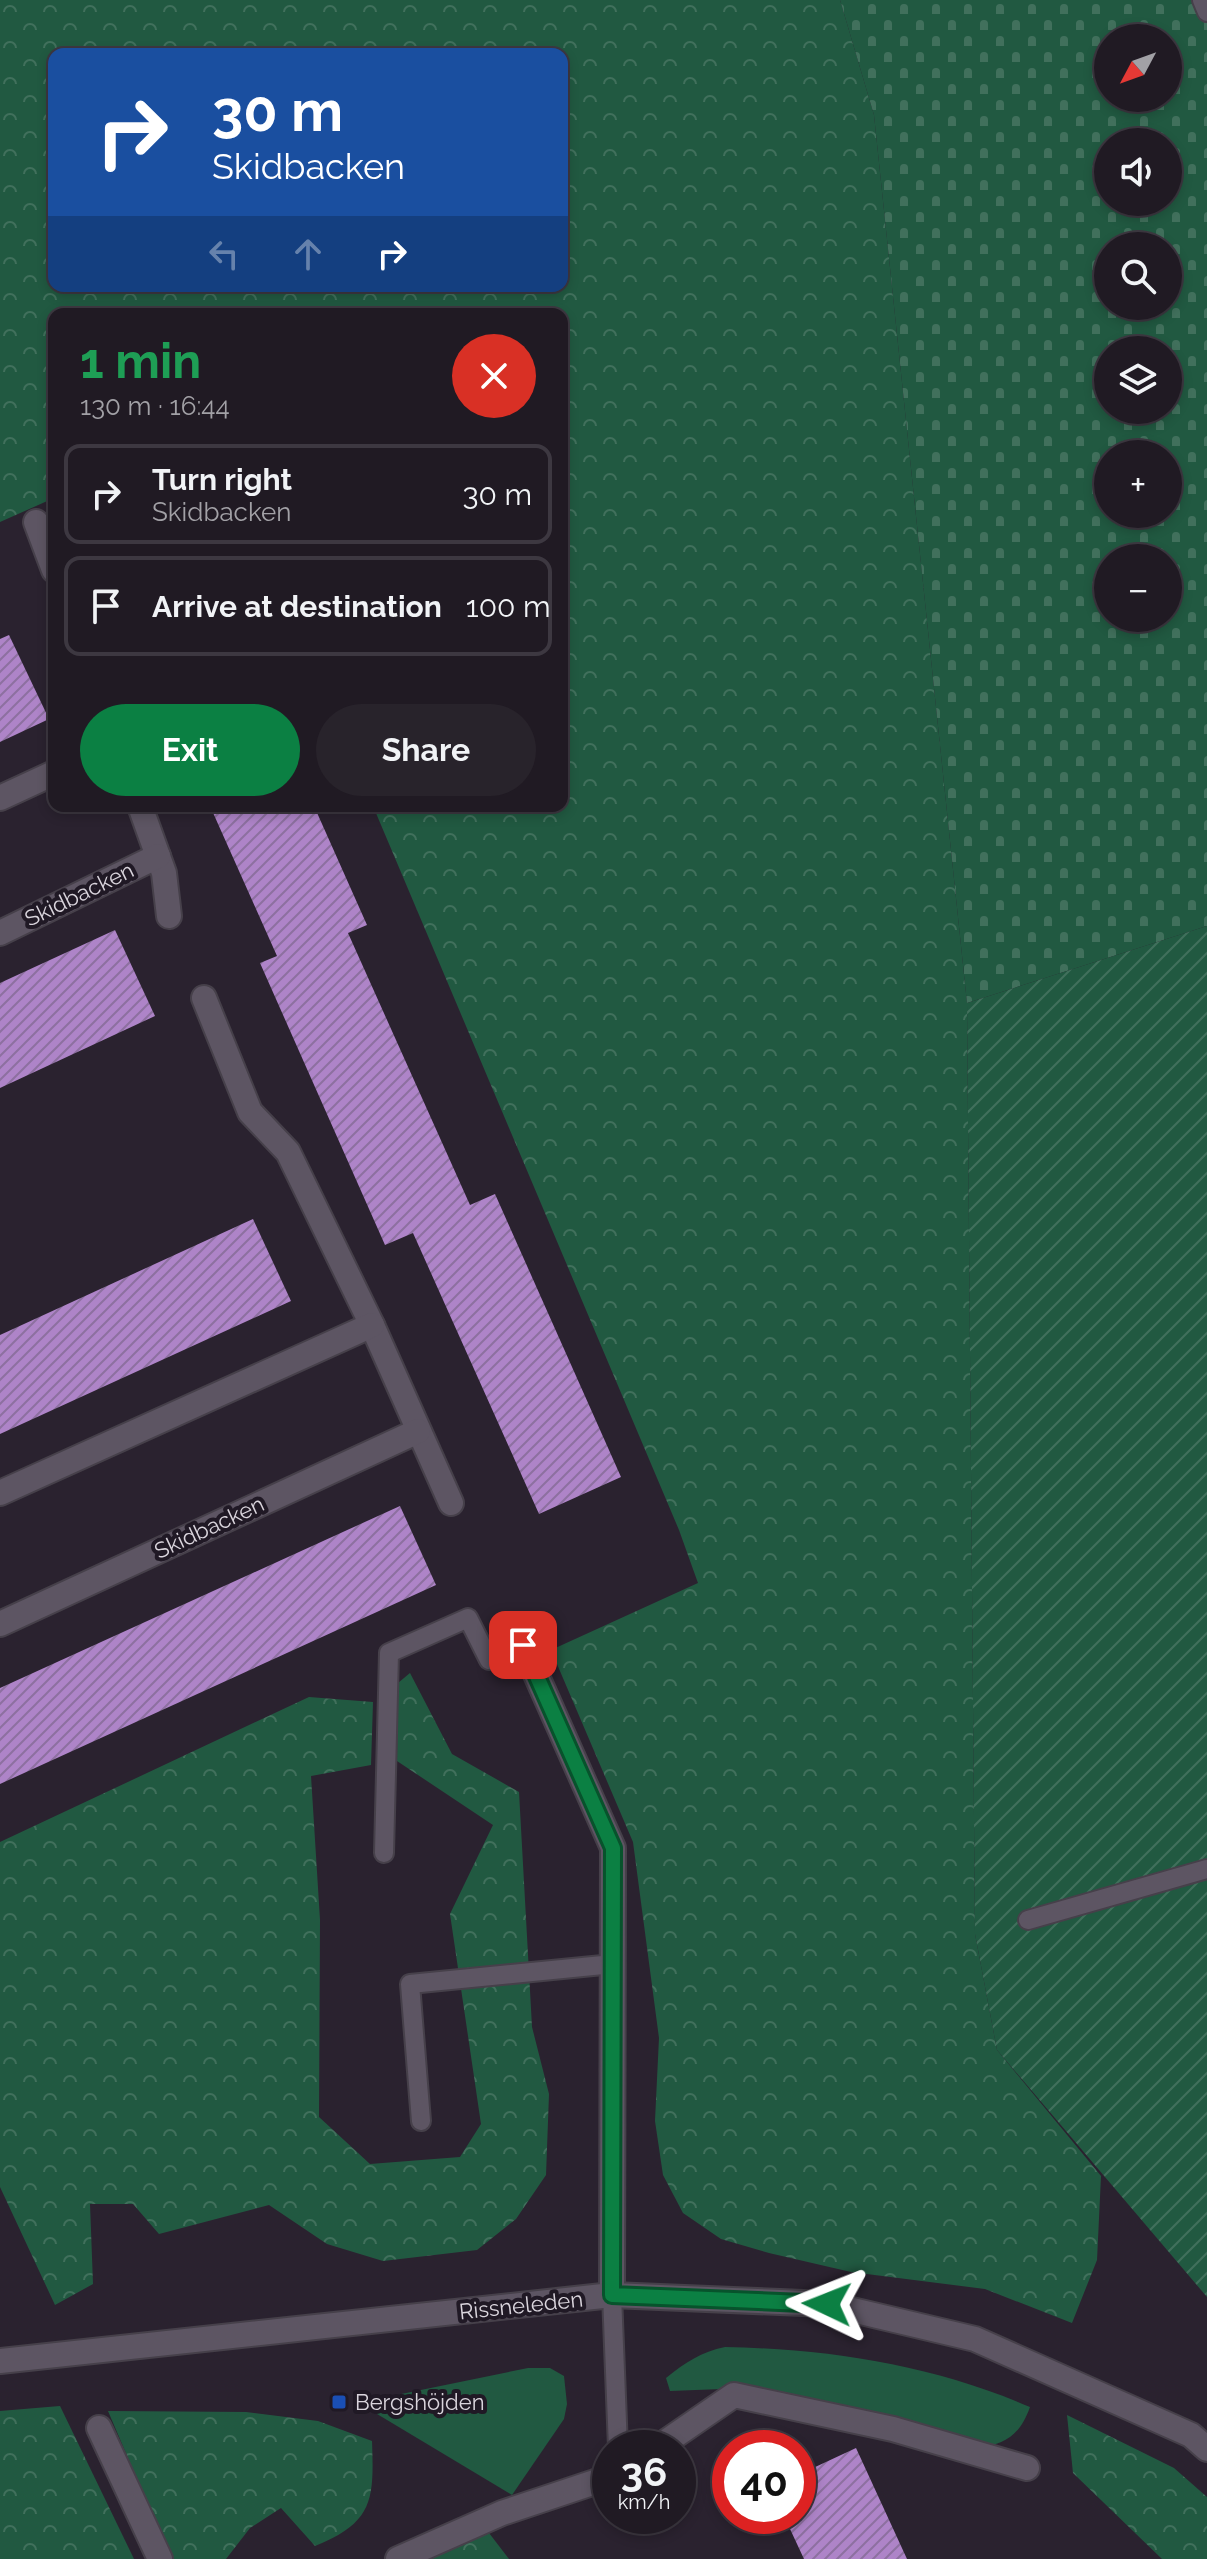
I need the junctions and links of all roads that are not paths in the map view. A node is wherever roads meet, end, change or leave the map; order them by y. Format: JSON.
{"nodes":[{"id":1,"x":1202,"y":0,"type":"edge"},
{"id":2,"x":1207,"y":12,"type":"edge"},
{"id":3,"x":36,"y":522,"type":"dead end"},
{"id":4,"x":48,"y":554,"type":"edge"},
{"id":5,"x":48,"y":776,"type":"edge"},
{"id":6,"x":0,"y":798,"type":"edge"},
{"id":7,"x":142,"y":812,"type":"edge"},
{"id":8,"x":158,"y":856,"type":"junction"},
{"id":9,"x":169,"y":916,"type":"dead end"},
{"id":10,"x":0,"y":933,"type":"edge"},
{"id":11,"x":204,"y":998,"type":"dead end"},
{"id":12,"x":372,"y":1325,"type":"junction"},
{"id":13,"x":418,"y":1431,"type":"junction"},
{"id":14,"x":0,"y":1493,"type":"edge"},
{"id":15,"x":451,"y":1503,"type":"dead end"},
{"id":16,"x":0,"y":1624,"type":"edge"},
{"id":17,"x":523,"y":1645,"type":"joint"},
{"id":18,"x":384,"y":1853,"type":"dead end"},
{"id":19,"x":1207,"y":1869,"type":"edge"},
{"id":20,"x":1028,"y":1920,"type":"dead end"},
{"id":21,"x":613,"y":1964,"type":"junction"},
{"id":22,"x":421,"y":2121,"type":"dead end"},
{"id":23,"x":612,"y":2295,"type":"junction"},
{"id":24,"x":0,"y":2361,"type":"edge"},
{"id":25,"x":99,"y":2428,"type":"dead end"},
{"id":26,"x":617,"y":2430,"type":"edge"},
{"id":27,"x":683,"y":2430,"type":"edge"},
{"id":28,"x":1207,"y":2449,"type":"edge"},
{"id":29,"x":1027,"y":2468,"type":"dead end"},
{"id":30,"x":592,"y":2483,"type":"edge"},
{"id":31,"x":160,"y":2559,"type":"edge"},
{"id":32,"x":398,"y":2559,"type":"edge"}],
"edges":[{"from":1,"to":2,"type":"lane"},
{"from":3,"to":4,"type":"street"},
{"from":5,"to":6,"type":"street"},
{"from":7,"to":8,"type":"street","name":"Skidbacken"},
{"from":8,"to":9,"type":"street","name":"Skidbacken"},
{"from":8,"to":10,"type":"street","name":"Skidbacken"},
{"from":11,"to":12,"type":"street"},
{"from":12,"to":13,"type":"street"},
{"from":12,"to":14,"type":"street"},
{"from":13,"to":15,"type":"street"},
{"from":13,"to":16,"type":"street","name":"Skidbacken"},
{"from":17,"to":18,"type":"lane"},
{"from":17,"to":21,"type":"street"},
{"from":19,"to":20,"type":"lane"},
{"from":21,"to":22,"type":"lane"},
{"from":21,"to":23,"type":"street"},
{"from":23,"to":24,"type":"street","name":"Rissneleden"},
{"from":23,"to":26,"type":"lane"},
{"from":23,"to":28,"type":"street","name":"Rissneleden"},
{"from":25,"to":31,"type":"street"},
{"from":27,"to":29,"type":"street"},
{"from":30,"to":32,"type":"street"}]}
